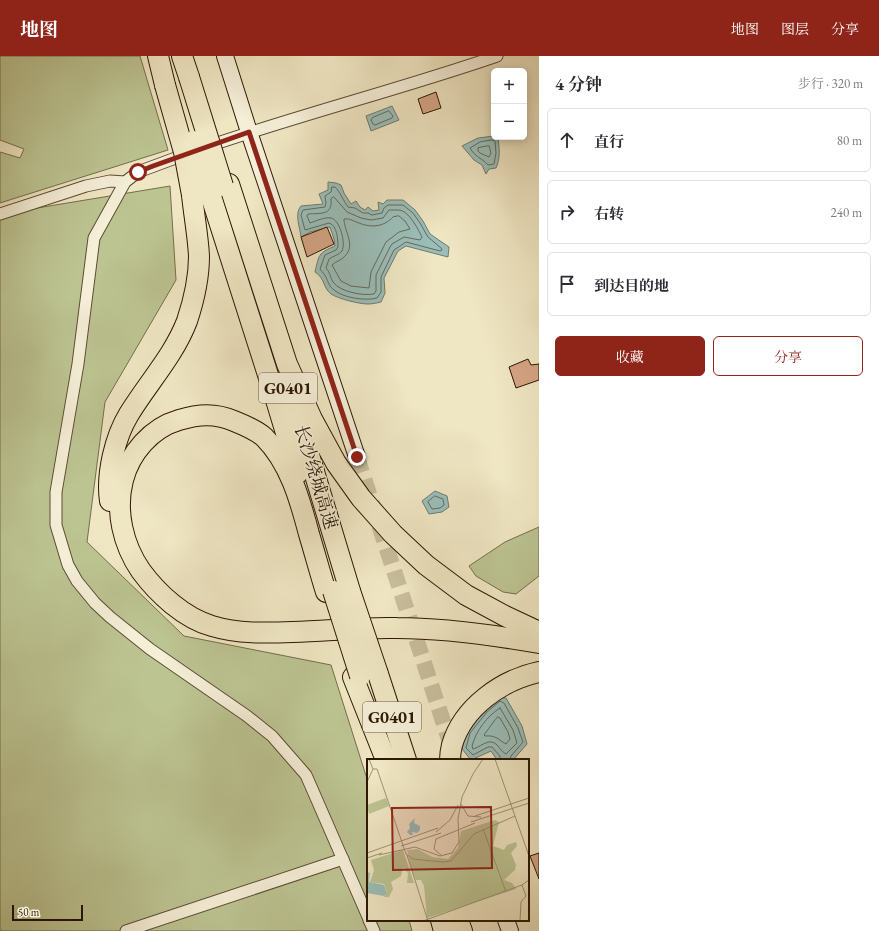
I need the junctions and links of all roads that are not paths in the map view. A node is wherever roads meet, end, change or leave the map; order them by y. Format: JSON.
{"nodes":[{"id":1,"x":158,"y":56,"type":"edge"},
{"id":2,"x":165,"y":56,"type":"edge"},
{"id":3,"x":182,"y":56,"type":"edge"},
{"id":4,"x":225,"y":56,"type":"edge"},
{"id":5,"x":497,"y":56,"type":"edge"},
{"id":6,"x":180,"y":83,"type":"junction"},
{"id":7,"x":249,"y":132,"type":"junction"},
{"id":8,"x":125,"y":182,"type":"junction"},
{"id":9,"x":213,"y":189,"type":"junction"},
{"id":10,"x":0,"y":214,"type":"edge"},
{"id":11,"x":357,"y":457,"type":"tunnel mouth"},
{"id":12,"x":336,"y":592,"type":"junction"},
{"id":13,"x":539,"y":632,"type":"edge"},
{"id":14,"x":539,"y":643,"type":"edge"},
{"id":15,"x":539,"y":652,"type":"edge"},
{"id":16,"x":539,"y":672,"type":"edge"},
{"id":17,"x":364,"y":676,"type":"junction"},
{"id":18,"x":387,"y":759,"type":"edge"},
{"id":19,"x":406,"y":759,"type":"edge"},
{"id":20,"x":450,"y":759,"type":"edge"},
{"id":21,"x":343,"y":859,"type":"junction"},
{"id":22,"x":367,"y":915,"type":"edge"},
{"id":23,"x":369,"y":921,"type":"edge"},
{"id":24,"x":441,"y":921,"type":"edge"},
{"id":25,"x":458,"y":921,"type":"edge"},
{"id":26,"x":472,"y":921,"type":"edge"},
{"id":27,"x":506,"y":921,"type":"edge"},
{"id":28,"x":126,"y":931,"type":"edge"},
{"id":29,"x":374,"y":931,"type":"edge"},
{"id":30,"x":444,"y":931,"type":"edge"},
{"id":31,"x":462,"y":931,"type":"edge"},
{"id":32,"x":474,"y":931,"type":"edge"},
{"id":33,"x":510,"y":931,"type":"edge"}],
"edges":[{"from":1,"to":6,"type":"highway"},
{"from":2,"to":6,"type":"highway"},
{"from":3,"to":6,"type":"highway"},
{"from":4,"to":7,"type":"street"},
{"from":5,"to":7,"type":"street"},
{"from":6,"to":9,"type":"highway","bridge":true},
{"from":6,"to":9,"type":"highway","bridge":true},
{"from":7,"to":8,"type":"street"},
{"from":7,"to":11,"type":"street"},
{"from":8,"to":10,"type":"street"},
{"from":8,"to":21,"type":"street"},
{"from":9,"to":12,"type":"highway","name":"长沙绕城高速","number":"G0401"},
{"from":9,"to":13,"type":"highway"},
{"from":9,"to":15,"type":"highway"},
{"from":12,"to":14,"type":"highway"},
{"from":12,"to":17,"type":"highway"},
{"from":16,"to":20,"type":"highway"},
{"from":17,"to":18,"type":"highway"},
{"from":17,"to":19,"type":"highway","number":"G0401"},
{"from":21,"to":22,"type":"street"},
{"from":21,"to":28,"type":"street"},
{"from":23,"to":29,"type":"street"},
{"from":24,"to":30,"type":"highway"},
{"from":25,"to":31,"type":"highway"},
{"from":26,"to":32,"type":"highway"},
{"from":27,"to":33,"type":"street"}]}
